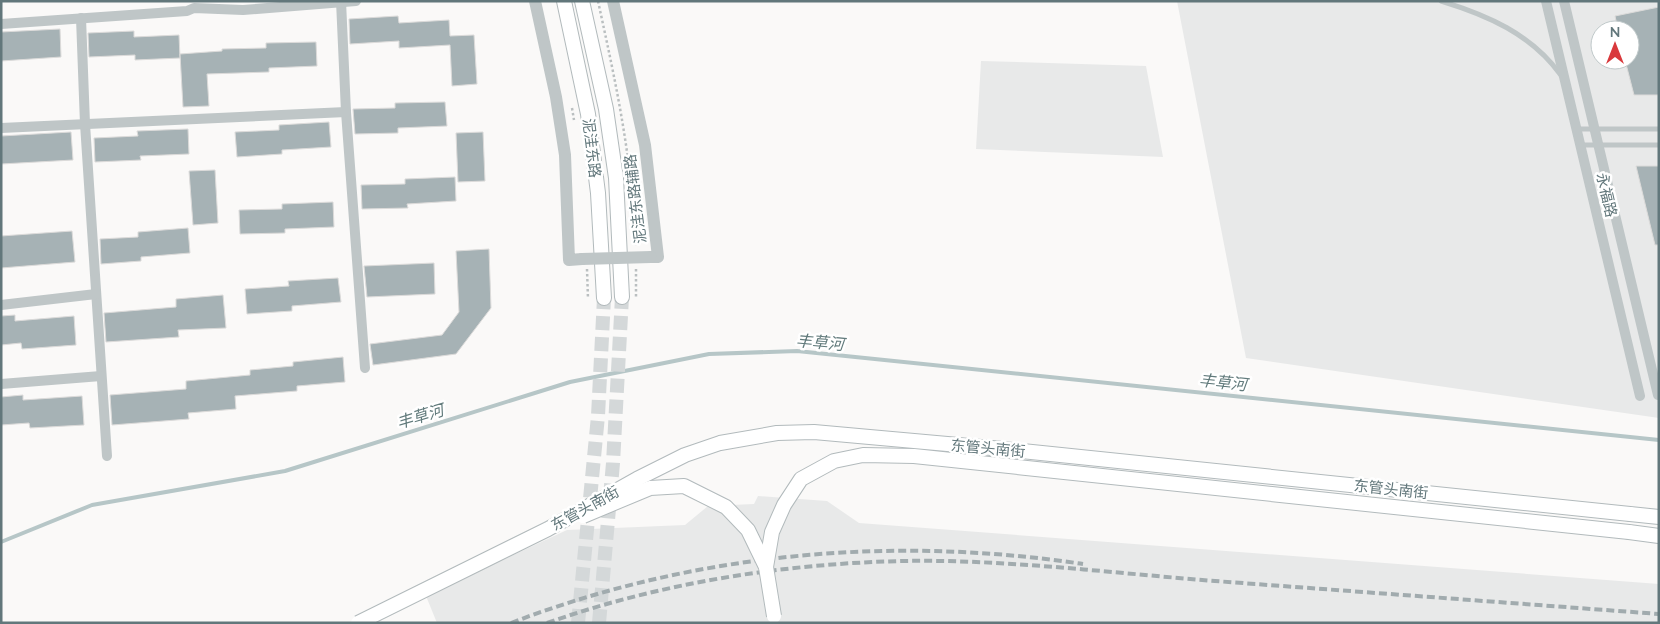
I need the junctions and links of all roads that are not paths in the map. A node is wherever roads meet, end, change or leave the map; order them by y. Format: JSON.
{"nodes":[{"id":1,"x":356,"y":1,"type":"edge"},
{"id":2,"x":535,"y":1,"type":"edge"},
{"id":3,"x":564,"y":1,"type":"edge"},
{"id":4,"x":582,"y":1,"type":"edge"},
{"id":5,"x":613,"y":1,"type":"edge"},
{"id":6,"x":1441,"y":1,"type":"edge"},
{"id":7,"x":1546,"y":1,"type":"edge"},
{"id":8,"x":1564,"y":1,"type":"edge"},
{"id":9,"x":341,"y":2,"type":"edge"},
{"id":10,"x":193,"y":5,"type":"edge"},
{"id":11,"x":81,"y":18,"type":"junction"},
{"id":12,"x":1,"y":24,"type":"edge"},
{"id":13,"x":1565,"y":81,"type":"junction"},
{"id":14,"x":346,"y":112,"type":"junction"},
{"id":15,"x":85,"y":124,"type":"junction"},
{"id":16,"x":1,"y":128,"type":"edge"},
{"id":17,"x":1576,"y":129,"type":"junction"},
{"id":18,"x":1595,"y":129,"type":"junction"},
{"id":19,"x":1659,"y":129,"type":"edge"},
{"id":20,"x":1580,"y":145,"type":"junction"},
{"id":21,"x":1599,"y":145,"type":"junction"},
{"id":22,"x":1659,"y":146,"type":"edge"},
{"id":23,"x":96,"y":294,"type":"junction"},
{"id":24,"x":622,"y":297,"type":"tunnel mouth"},
{"id":25,"x":604,"y":298,"type":"tunnel mouth"},
{"id":26,"x":1,"y":304,"type":"edge"},
{"id":27,"x":365,"y":368,"type":"dead end"},
{"id":28,"x":101,"y":376,"type":"junction"},
{"id":29,"x":1,"y":384,"type":"edge"},
{"id":30,"x":1658,"y":395,"type":"edge"},
{"id":31,"x":1640,"y":396,"type":"dead end"},
{"id":32,"x":107,"y":456,"type":"dead end"},
{"id":33,"x":1659,"y":517,"type":"edge"},
{"id":34,"x":548,"y":529,"type":"junction"},
{"id":35,"x":1659,"y":536,"type":"edge"},
{"id":36,"x":766,"y":567,"type":"junction"},
{"id":37,"x":358,"y":623,"type":"edge"},
{"id":38,"x":775,"y":623,"type":"edge"}],
"edges":[{"from":1,"to":9,"type":"street"},
{"from":2,"to":5,"type":"street","name":"泥洼东路辅路","bridge":true},
{"from":3,"to":25,"type":"main road","name":"泥洼东路"},
{"from":4,"to":24,"type":"main road","name":"泥洼东路"},
{"from":6,"to":13,"type":"lane"},
{"from":7,"to":13,"type":"street","name":"永福路"},
{"from":8,"to":18,"type":"street","name":"永福路"},
{"from":9,"to":10,"type":"street"},
{"from":9,"to":14,"type":"street"},
{"from":10,"to":11,"type":"street"},
{"from":11,"to":12,"type":"street"},
{"from":11,"to":15,"type":"street"},
{"from":13,"to":17,"type":"street","name":"永福路"},
{"from":14,"to":15,"type":"street"},
{"from":14,"to":27,"type":"street"},
{"from":15,"to":16,"type":"street"},
{"from":15,"to":23,"type":"street"},
{"from":17,"to":18,"type":"lane"},
{"from":17,"to":20,"type":"street","name":"永福路"},
{"from":18,"to":19,"type":"lane"},
{"from":18,"to":21,"type":"street","name":"永福路"},
{"from":20,"to":21,"type":"lane"},
{"from":20,"to":31,"type":"street","name":"永福路"},
{"from":21,"to":22,"type":"lane"},
{"from":21,"to":30,"type":"street","name":"永福路"},
{"from":23,"to":26,"type":"street"},
{"from":23,"to":28,"type":"street"},
{"from":28,"to":29,"type":"street"},
{"from":28,"to":32,"type":"street"},
{"from":33,"to":34,"type":"main road","name":"东管头南街","bridge":true},
{"from":34,"to":36,"type":"main road","bridge":true},
{"from":34,"to":37,"type":"main road","name":"东管头南街","bridge":true},
{"from":35,"to":36,"type":"main road","name":"东管头南街","bridge":true},
{"from":36,"to":38,"type":"main road","bridge":true}]}
